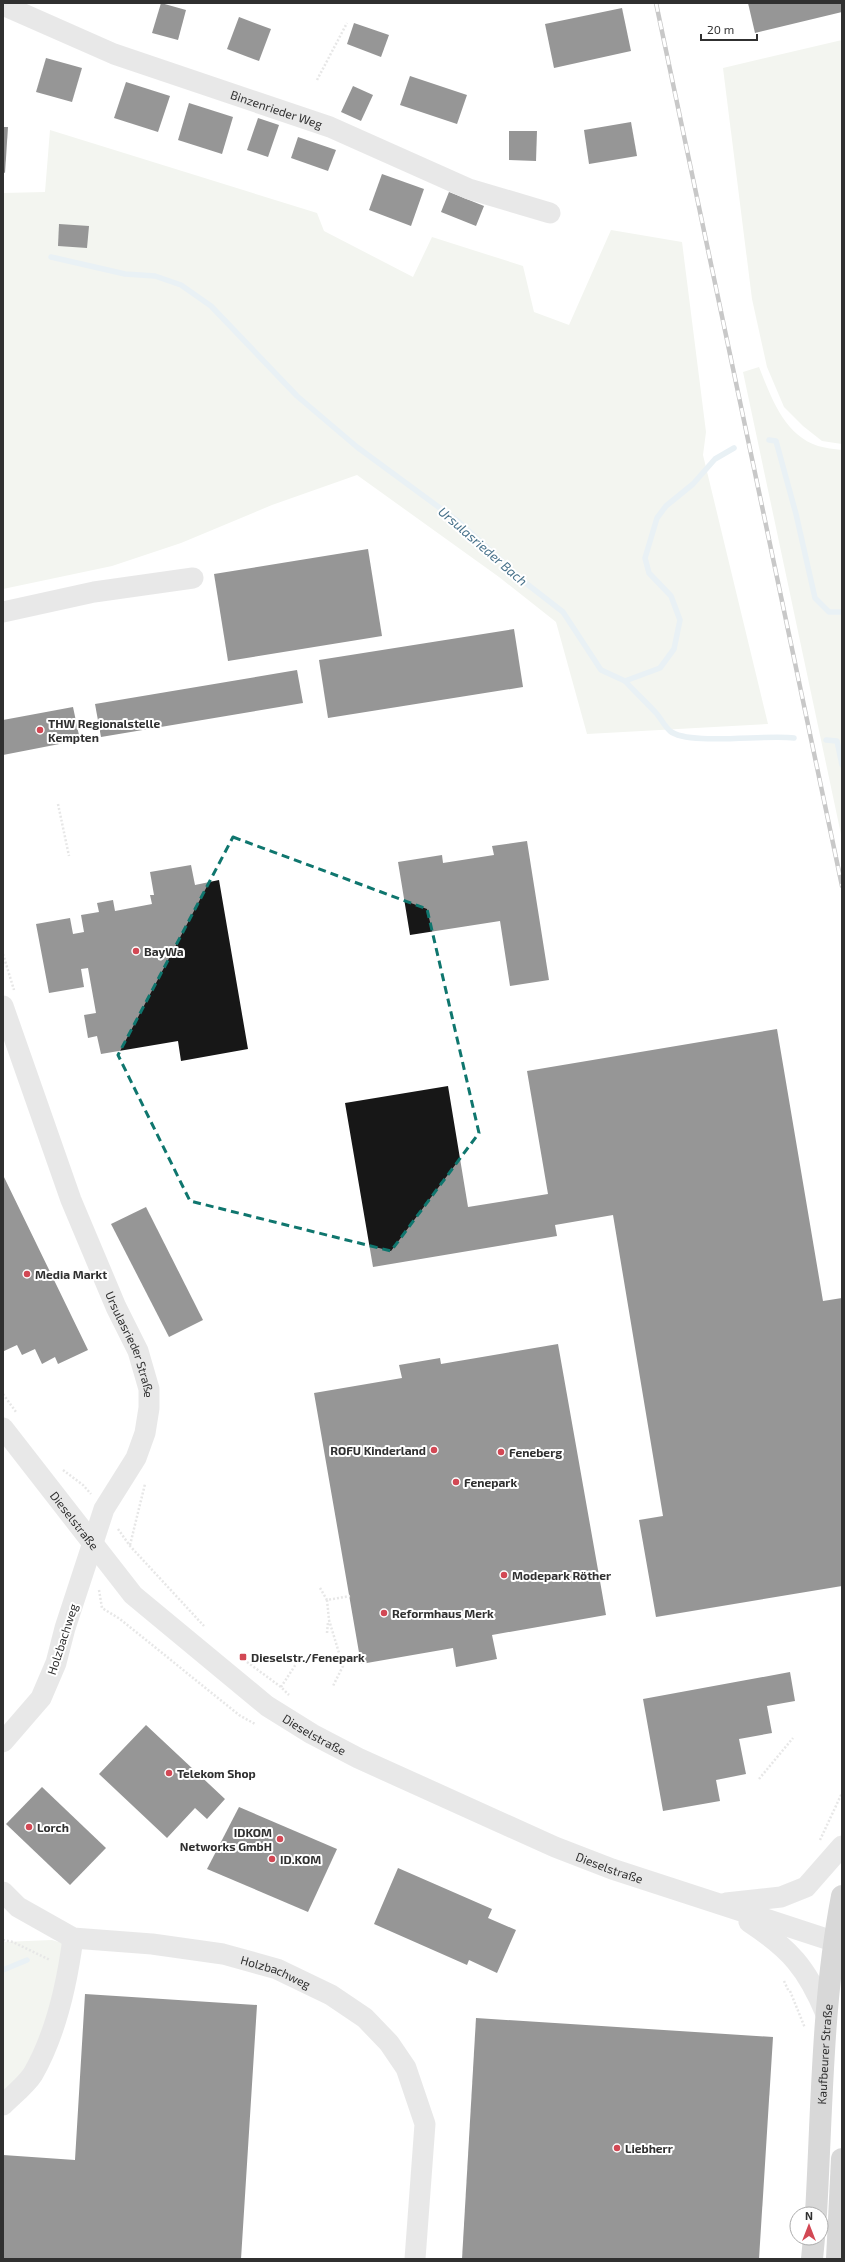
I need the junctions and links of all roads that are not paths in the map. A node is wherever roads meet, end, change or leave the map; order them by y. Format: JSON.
{"nodes":[{"id":1,"x":3,"y":5,"type":"edge"},
{"id":2,"x":550,"y":214,"type":"dead end"},
{"id":3,"x":193,"y":578,"type":"dead end"},
{"id":4,"x":3,"y":612,"type":"edge"},
{"id":5,"x":3,"y":1006,"type":"edge"},
{"id":6,"x":10,"y":1421,"type":"edge"},
{"id":7,"x":93,"y":1546,"type":"junction"},
{"id":8,"x":3,"y":1742,"type":"edge"},
{"id":9,"x":842,"y":1846,"type":"edge"},
{"id":10,"x":3,"y":1892,"type":"edge"},
{"id":11,"x":842,"y":1896,"type":"edge"},
{"id":12,"x":722,"y":1904,"type":"junction"},
{"id":13,"x":73,"y":1938,"type":"junction"},
{"id":14,"x":837,"y":1944,"type":"edge"},
{"id":15,"x":826,"y":2014,"type":"junction"},
{"id":16,"x":3,"y":2105,"type":"edge"},
{"id":17,"x":842,"y":2159,"type":"edge"},
{"id":18,"x":816,"y":2206,"type":"edge"},
{"id":19,"x":813,"y":2246,"type":"edge"},
{"id":20,"x":415,"y":2259,"type":"edge"},
{"id":21,"x":812,"y":2259,"type":"edge"},
{"id":22,"x":837,"y":2259,"type":"edge"}],
"edges":[{"from":1,"to":2,"type":"street","name":"Binzenrieder Weg"},
{"from":3,"to":4,"type":"street"},
{"from":5,"to":7,"type":"street","name":"Ursulasrieder Straße"},
{"from":6,"to":7,"type":"street","name":"Dieselstraße"},
{"from":7,"to":8,"type":"street","name":"Holzbachweg"},
{"from":7,"to":12,"type":"street","name":"Dieselstraße"},
{"from":9,"to":12,"type":"street","name":"Dieselstraße"},
{"from":10,"to":13,"type":"street","name":"Holzbachweg"},
{"from":11,"to":14,"type":"main road","name":"Kaufbeurer Straße"},
{"from":12,"to":14,"type":"street","name":"Dieselstraße"},
{"from":12,"to":15,"type":"street","name":"Dieselstraße"},
{"from":13,"to":16,"type":"street"},
{"from":13,"to":20,"type":"street","name":"Holzbachweg"},
{"from":14,"to":15,"type":"main road","name":"Kaufbeurer Straße"},
{"from":15,"to":18,"type":"main road","name":"Kaufbeurer Straße"},
{"from":17,"to":22,"type":"main road"},
{"from":19,"to":21,"type":"main road"}]}
